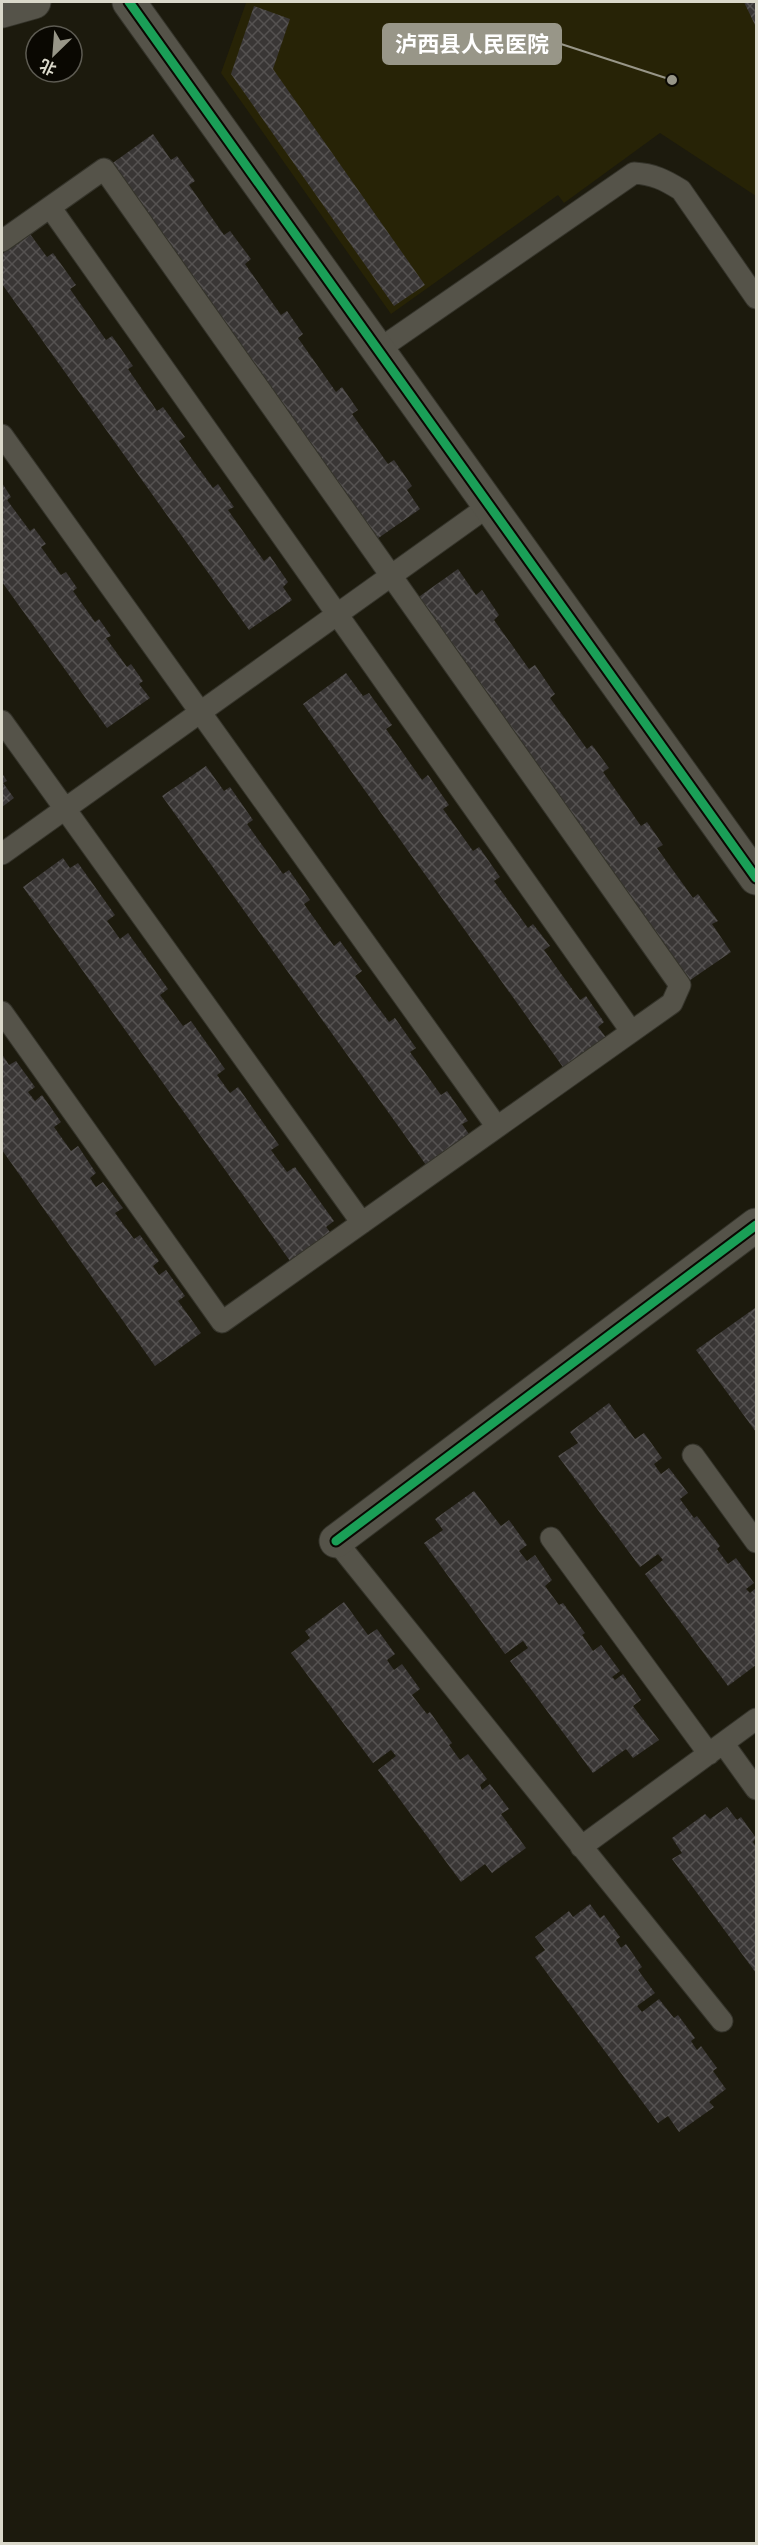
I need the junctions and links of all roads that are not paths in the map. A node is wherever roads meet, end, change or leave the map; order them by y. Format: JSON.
{"nodes":[{"id":1,"x":34,"y":2,"type":"edge"},
{"id":2,"x":129,"y":2,"type":"edge"},
{"id":3,"x":2,"y":11,"type":"edge"},
{"id":4,"x":50,"y":207,"type":"junction"},
{"id":5,"x":2,"y":241,"type":"edge"},
{"id":6,"x":756,"y":298,"type":"edge"},
{"id":7,"x":378,"y":350,"type":"junction"},
{"id":8,"x":2,"y":435,"type":"edge"},
{"id":9,"x":489,"y":505,"type":"junction"},
{"id":10,"x":391,"y":575,"type":"junction"},
{"id":11,"x":336,"y":614,"type":"junction"},
{"id":12,"x":200,"y":712,"type":"junction"},
{"id":13,"x":2,"y":722,"type":"edge"},
{"id":14,"x":64,"y":809,"type":"junction"},
{"id":15,"x":2,"y":854,"type":"edge"},
{"id":16,"x":756,"y":878,"type":"edge"},
{"id":17,"x":2,"y":1012,"type":"edge"},
{"id":18,"x":631,"y":1031,"type":"junction"},
{"id":19,"x":497,"y":1127,"type":"junction"},
{"id":20,"x":362,"y":1223,"type":"junction"},
{"id":21,"x":756,"y":1225,"type":"edge"},
{"id":22,"x":693,"y":1455,"type":"dead end"},
{"id":23,"x":551,"y":1538,"type":"dead end"},
{"id":24,"x":336,"y":1541,"type":"joint"},
{"id":25,"x":756,"y":1542,"type":"edge"},
{"id":26,"x":756,"y":1719,"type":"edge"},
{"id":27,"x":716,"y":1749,"type":"junction"},
{"id":28,"x":756,"y":1789,"type":"edge"},
{"id":29,"x":581,"y":1847,"type":"junction"},
{"id":30,"x":722,"y":2021,"type":"dead end"}],
"edges":[{"from":1,"to":3,"type":"street"},
{"from":2,"to":7,"type":"street"},
{"from":4,"to":5,"type":"lane"},
{"from":4,"to":10,"type":"lane"},
{"from":4,"to":11,"type":"lane"},
{"from":6,"to":7,"type":"lane"},
{"from":7,"to":9,"type":"street"},
{"from":8,"to":12,"type":"lane"},
{"from":9,"to":10,"type":"lane"},
{"from":9,"to":16,"type":"street"},
{"from":10,"to":11,"type":"lane"},
{"from":10,"to":18,"type":"lane"},
{"from":11,"to":12,"type":"lane"},
{"from":11,"to":18,"type":"lane"},
{"from":12,"to":14,"type":"lane"},
{"from":12,"to":19,"type":"lane"},
{"from":13,"to":14,"type":"lane"},
{"from":14,"to":15,"type":"lane"},
{"from":14,"to":20,"type":"lane"},
{"from":17,"to":20,"type":"lane"},
{"from":18,"to":19,"type":"lane"},
{"from":19,"to":20,"type":"lane"},
{"from":21,"to":24,"type":"street"},
{"from":22,"to":25,"type":"lane"},
{"from":23,"to":27,"type":"lane"},
{"from":24,"to":29,"type":"lane"},
{"from":26,"to":27,"type":"lane"},
{"from":27,"to":28,"type":"lane"},
{"from":27,"to":29,"type":"lane"},
{"from":29,"to":30,"type":"lane"}]}
